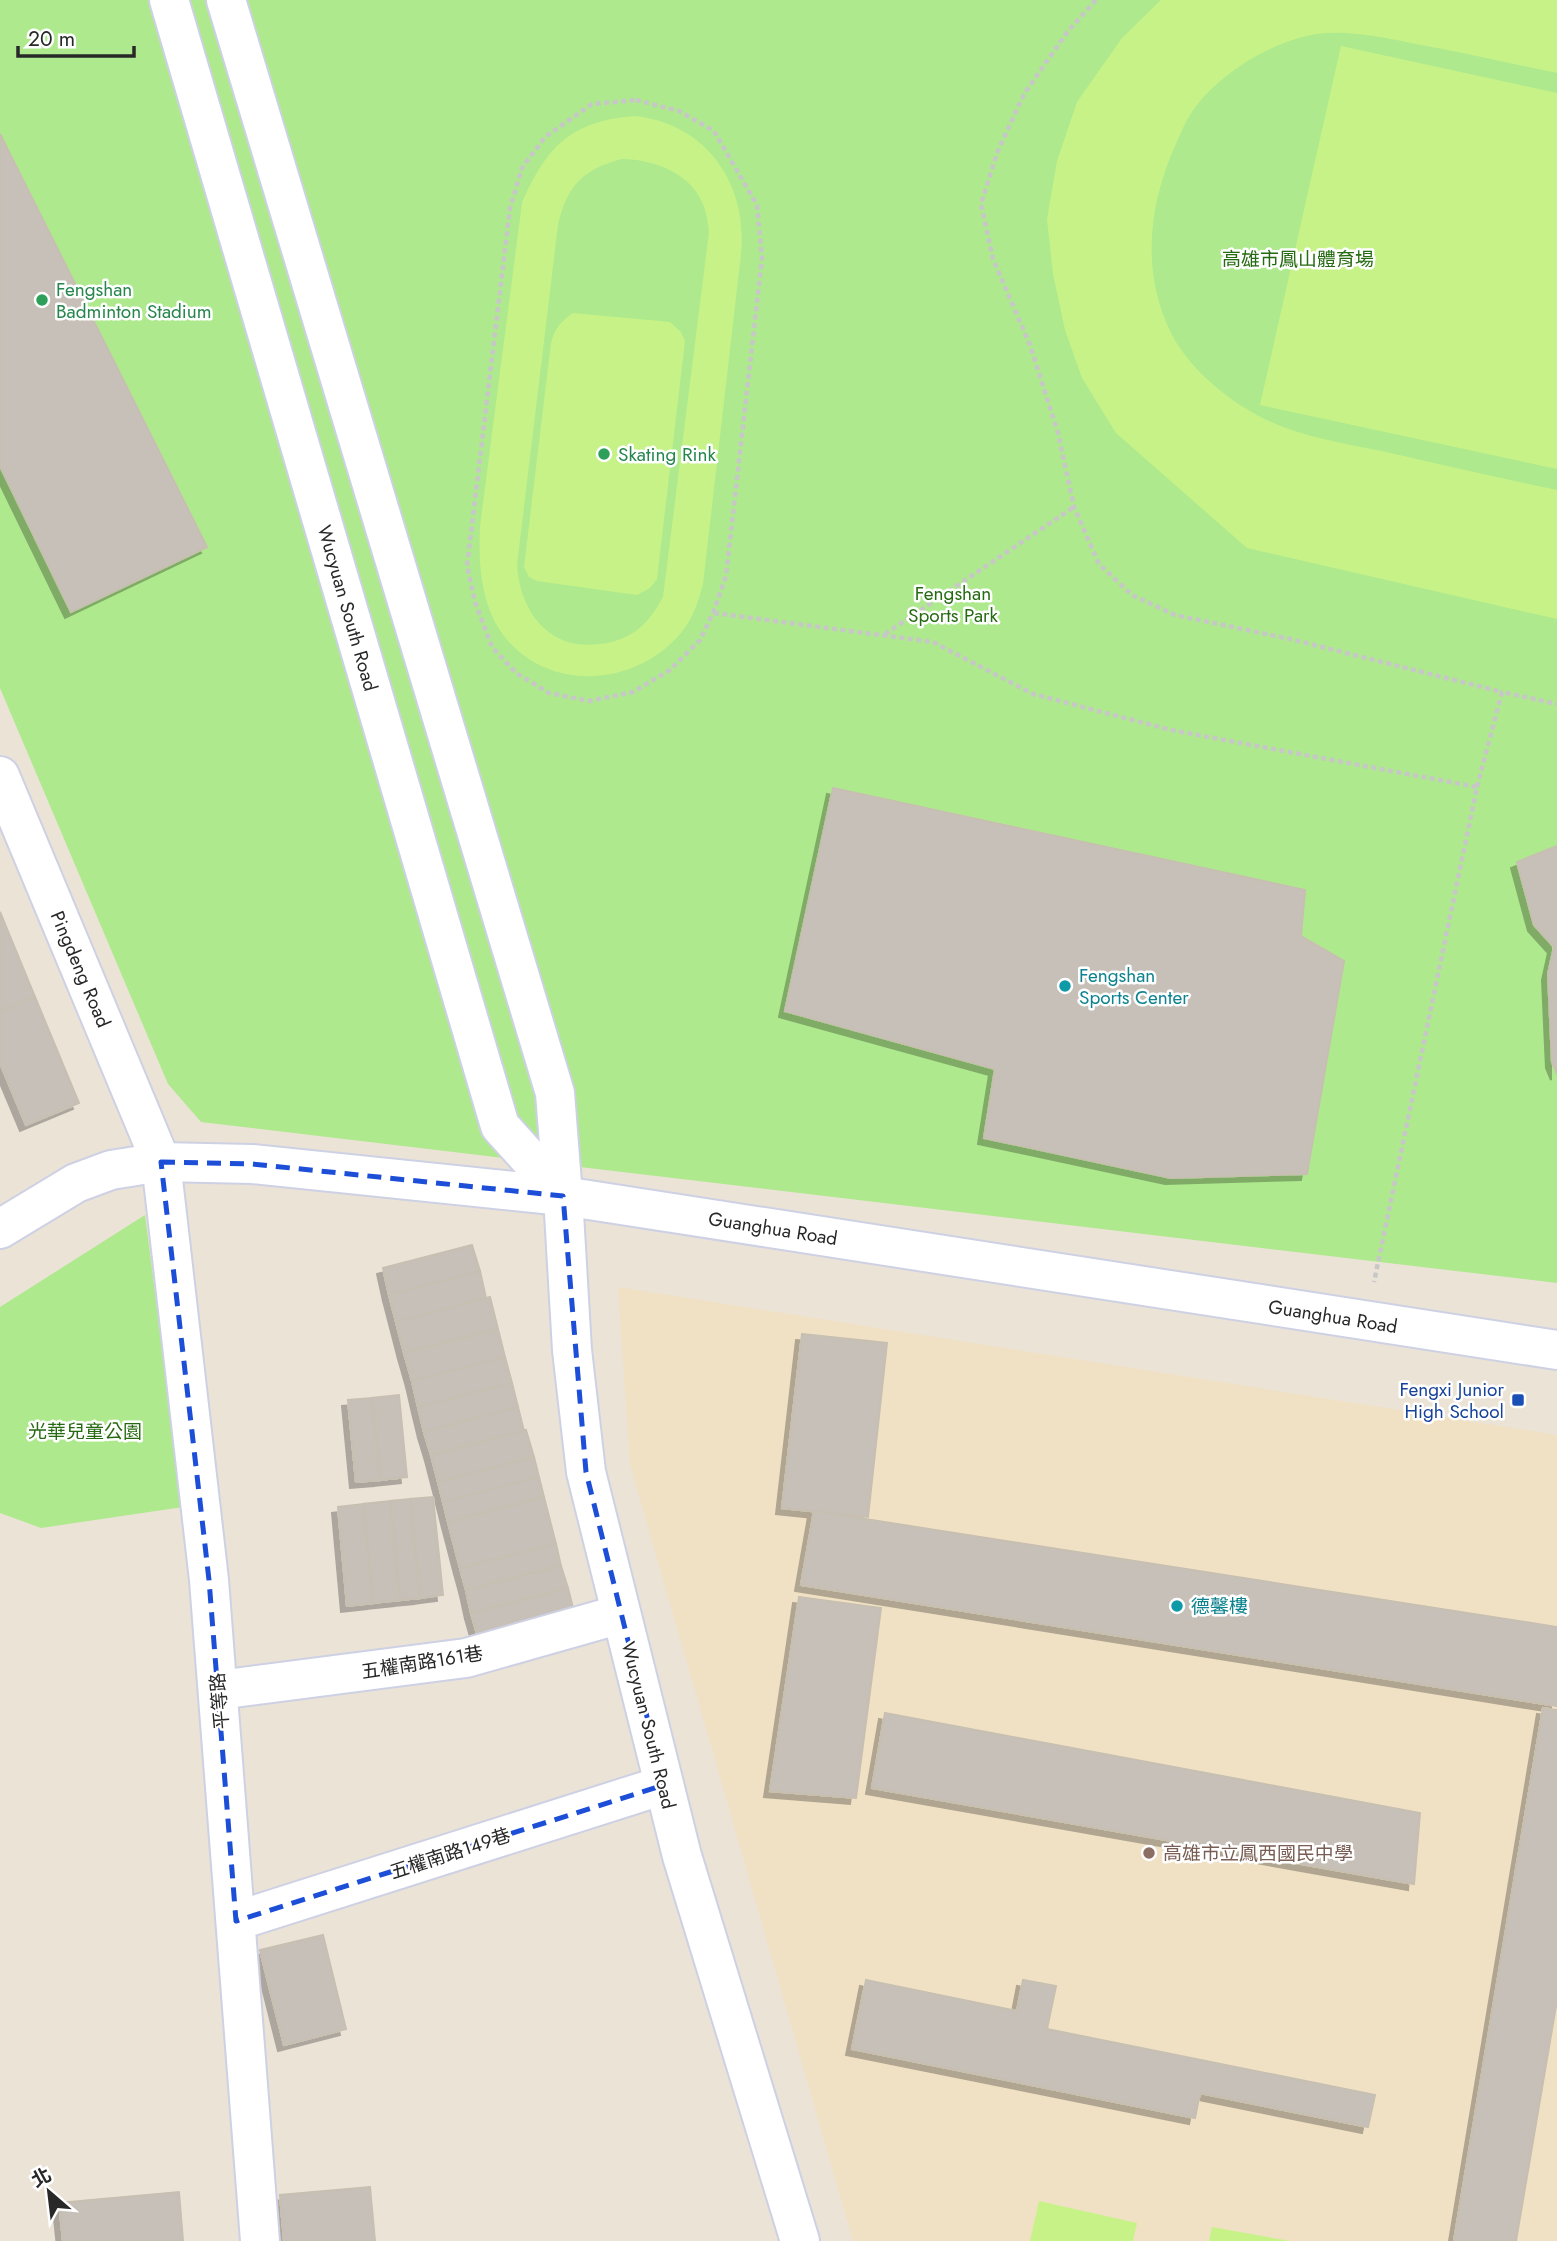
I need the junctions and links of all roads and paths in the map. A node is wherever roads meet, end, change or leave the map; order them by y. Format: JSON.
{"nodes":[{"id":1,"x":169,"y":0,"type":"edge"},
{"id":2,"x":226,"y":0,"type":"edge"},
{"id":3,"x":1096,"y":0,"type":"edge"},
{"id":4,"x":1074,"y":507,"type":"junction"},
{"id":5,"x":713,"y":613,"type":"junction"},
{"id":6,"x":884,"y":635,"type":"junction"},
{"id":7,"x":1502,"y":692,"type":"junction"},
{"id":8,"x":1557,"y":704,"type":"edge"},
{"id":9,"x":0,"y":776,"type":"edge"},
{"id":10,"x":1477,"y":788,"type":"junction"},
{"id":11,"x":13,"y":846,"type":"edge"},
{"id":12,"x":162,"y":1162,"type":"junction"},
{"id":13,"x":564,"y":1196,"type":"junction"},
{"id":14,"x":0,"y":1229,"type":"edge"},
{"id":15,"x":1366,"y":1321,"type":"junction"},
{"id":16,"x":1557,"y":1350,"type":"edge"},
{"id":17,"x":621,"y":1614,"type":"junction"},
{"id":18,"x":218,"y":1690,"type":"junction"},
{"id":19,"x":664,"y":1786,"type":"junction"},
{"id":20,"x":236,"y":1921,"type":"junction"},
{"id":21,"x":260,"y":2241,"type":"edge"},
{"id":22,"x":800,"y":2241,"type":"edge"}],
"edges":[{"from":1,"to":13,"type":"street","name":"Wucyuan South Road"},
{"from":2,"to":13,"type":"street","name":"Wucyuan South Road"},
{"from":3,"to":4,"type":"path"},
{"from":4,"to":6,"type":"path"},
{"from":4,"to":7,"type":"path"},
{"from":5,"to":5,"type":"path"},
{"from":5,"to":6,"type":"path"},
{"from":6,"to":10,"type":"path"},
{"from":7,"to":8,"type":"path"},
{"from":7,"to":10,"type":"path"},
{"from":9,"to":11,"type":"street","name":"Pingdeng Road"},
{"from":10,"to":15,"type":"path"},
{"from":11,"to":12,"type":"street","name":"Pingdeng Road"},
{"from":12,"to":13,"type":"street","name":"Guanghua Road"},
{"from":12,"to":14,"type":"street","name":"Guanghua Road"},
{"from":12,"to":18,"type":"street","name":"平等路"},
{"from":13,"to":15,"type":"street","name":"Guanghua Road"},
{"from":13,"to":17,"type":"street","name":"Wucyuan South Road"},
{"from":15,"to":16,"type":"street","name":"Guanghua Road"},
{"from":17,"to":18,"type":"street","name":"五權南路161巷"},
{"from":17,"to":19,"type":"street","name":"Wucyuan South Road"},
{"from":18,"to":20,"type":"street","name":"平等路"},
{"from":19,"to":20,"type":"street","name":"五權南路149巷"},
{"from":19,"to":22,"type":"street","name":"Wucyuan South Road"},
{"from":20,"to":21,"type":"street","name":"平等路"}]}
